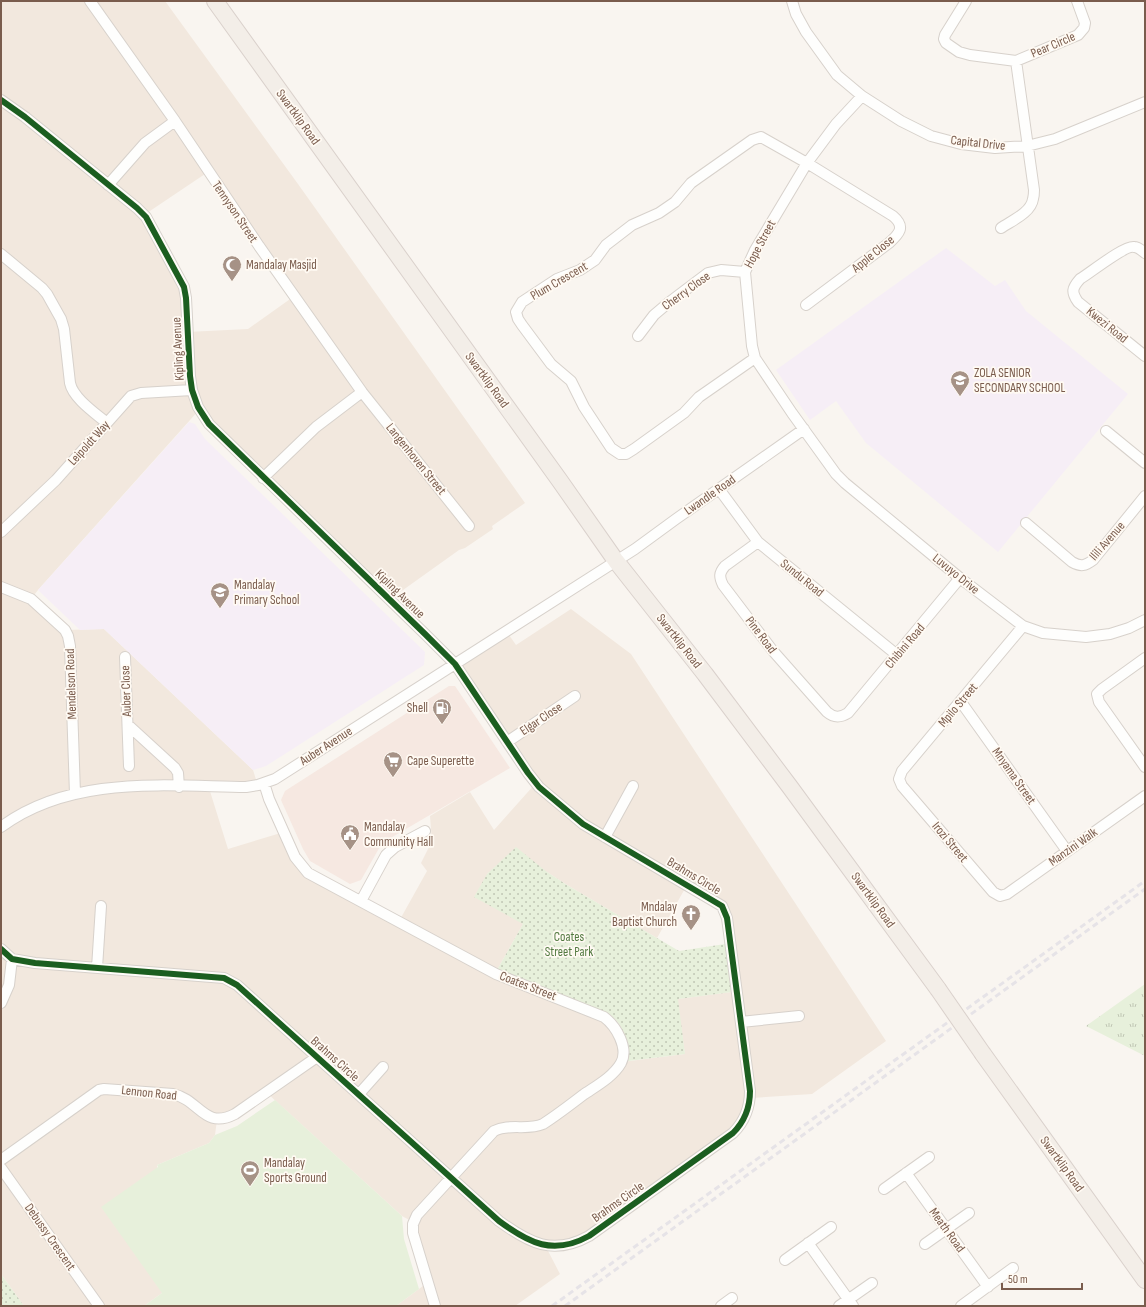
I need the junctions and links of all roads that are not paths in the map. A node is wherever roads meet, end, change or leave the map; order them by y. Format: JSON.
{"nodes":[{"id":1,"x":90,"y":1,"type":"edge"},
{"id":2,"x":215,"y":1,"type":"edge"},
{"id":3,"x":792,"y":1,"type":"edge"},
{"id":4,"x":966,"y":1,"type":"edge"},
{"id":5,"x":1077,"y":1,"type":"edge"},
{"id":6,"x":1016,"y":61,"type":"junction"},
{"id":7,"x":862,"y":96,"type":"junction"},
{"id":8,"x":1,"y":100,"type":"edge"},
{"id":9,"x":1145,"y":102,"type":"edge"},
{"id":10,"x":175,"y":121,"type":"junction"},
{"id":11,"x":1027,"y":146,"type":"junction"},
{"id":12,"x":806,"y":163,"type":"junction"},
{"id":13,"x":108,"y":185,"type":"junction"},
{"id":14,"x":1001,"y":228,"type":"dead end"},
{"id":15,"x":1145,"y":253,"type":"edge"},
{"id":16,"x":1,"y":254,"type":"edge"},
{"id":17,"x":745,"y":272,"type":"junction"},
{"id":18,"x":806,"y":305,"type":"dead end"},
{"id":19,"x":638,"y":336,"type":"dead end"},
{"id":20,"x":1145,"y":356,"type":"edge"},
{"id":21,"x":755,"y":358,"type":"junction"},
{"id":22,"x":192,"y":390,"type":"junction"},
{"id":23,"x":362,"y":392,"type":"junction"},
{"id":24,"x":106,"y":423,"type":"junction"},
{"id":25,"x":804,"y":429,"type":"junction"},
{"id":26,"x":1106,"y":431,"type":"dead end"},
{"id":27,"x":1145,"y":463,"type":"edge"},
{"id":28,"x":263,"y":478,"type":"junction"},
{"id":29,"x":720,"y":489,"type":"junction"},
{"id":30,"x":1145,"y":496,"type":"edge"},
{"id":31,"x":1026,"y":523,"type":"dead end"},
{"id":32,"x":469,"y":526,"type":"dead end"},
{"id":33,"x":1,"y":532,"type":"edge"},
{"id":34,"x":758,"y":542,"type":"junction"},
{"id":35,"x":616,"y":562,"type":"junction"},
{"id":36,"x":960,"y":578,"type":"junction"},
{"id":37,"x":1,"y":587,"type":"edge"},
{"id":38,"x":1144,"y":623,"type":"edge"},
{"id":39,"x":1023,"y":626,"type":"junction"},
{"id":40,"x":897,"y":655,"type":"junction"},
{"id":41,"x":125,"y":657,"type":"dead end"},
{"id":42,"x":1145,"y":658,"type":"edge"},
{"id":43,"x":455,"y":664,"type":"junction"},
{"id":44,"x":575,"y":696,"type":"dead end"},
{"id":45,"x":961,"y":702,"type":"junction"},
{"id":46,"x":848,"y":713,"type":"joint"},
{"id":47,"x":128,"y":725,"type":"junction"},
{"id":48,"x":507,"y":742,"type":"junction"},
{"id":49,"x":129,"y":766,"type":"dead end"},
{"id":50,"x":1145,"y":767,"type":"edge"},
{"id":51,"x":264,"y":783,"type":"junction"},
{"id":52,"x":179,"y":786,"type":"junction"},
{"id":53,"x":633,"y":786,"type":"dead end"},
{"id":54,"x":902,"y":786,"type":"joint"},
{"id":55,"x":75,"y":794,"type":"junction"},
{"id":56,"x":1145,"y":796,"type":"edge"},
{"id":57,"x":1,"y":827,"type":"edge"},
{"id":58,"x":425,"y":831,"type":"dead end"},
{"id":59,"x":605,"y":837,"type":"junction"},
{"id":60,"x":1067,"y":851,"type":"junction"},
{"id":61,"x":1000,"y":896,"type":"joint"},
{"id":62,"x":360,"y":901,"type":"junction"},
{"id":63,"x":100,"y":906,"type":"dead end"},
{"id":64,"x":1,"y":949,"type":"edge"},
{"id":65,"x":12,"y":959,"type":"junction"},
{"id":66,"x":96,"y":968,"type":"junction"},
{"id":67,"x":1,"y":1003,"type":"edge"},
{"id":68,"x":800,"y":1016,"type":"dead end"},
{"id":69,"x":741,"y":1022,"type":"junction"},
{"id":70,"x":317,"y":1057,"type":"junction"},
{"id":71,"x":383,"y":1067,"type":"dead end"},
{"id":72,"x":359,"y":1094,"type":"junction"},
{"id":73,"x":929,"y":1157,"type":"dead end"},
{"id":74,"x":1,"y":1160,"type":"edge"},
{"id":75,"x":1,"y":1168,"type":"edge"},
{"id":76,"x":906,"y":1173,"type":"junction"},
{"id":77,"x":450,"y":1178,"type":"junction"},
{"id":78,"x":884,"y":1189,"type":"dead end"},
{"id":79,"x":970,"y":1213,"type":"dead end"},
{"id":80,"x":831,"y":1227,"type":"dead end"},
{"id":81,"x":946,"y":1229,"type":"junction"},
{"id":82,"x":808,"y":1243,"type":"junction"},
{"id":83,"x":925,"y":1244,"type":"dead end"},
{"id":84,"x":785,"y":1260,"type":"dead end"},
{"id":85,"x":1014,"y":1268,"type":"dead end"},
{"id":86,"x":1145,"y":1280,"type":"edge"},
{"id":87,"x":872,"y":1283,"type":"dead end"},
{"id":88,"x":988,"y":1287,"type":"junction"},
{"id":89,"x":732,"y":1298,"type":"dead end"},
{"id":90,"x":851,"y":1303,"type":"edge"},
{"id":91,"x":99,"y":1306,"type":"edge"},
{"id":92,"x":435,"y":1306,"type":"edge"},
{"id":93,"x":721,"y":1306,"type":"edge"},
{"id":94,"x":839,"y":1306,"type":"edge"},
{"id":95,"x":961,"y":1306,"type":"edge"}],
"edges":[{"from":1,"to":10,"type":"street","name":"Tennyson Street"},
{"from":2,"to":35,"type":"main road","name":"Swartklip Road"},
{"from":3,"to":7,"type":"street","name":"Capital Drive"},
{"from":4,"to":6,"type":"street","name":"Pear Circle"},
{"from":5,"to":6,"type":"street","name":"Pear Circle"},
{"from":6,"to":11,"type":"street","name":"Pear Circle"},
{"from":7,"to":11,"type":"street","name":"Capital Drive"},
{"from":7,"to":12,"type":"street","name":"Hope Street"},
{"from":8,"to":13,"type":"street","name":"Kipling Avenue"},
{"from":9,"to":11,"type":"street","name":"Capital Drive"},
{"from":10,"to":13,"type":"street"},
{"from":10,"to":23,"type":"street","name":"Tennyson Street"},
{"from":11,"to":14,"type":"street","name":"Pear Circle"},
{"from":12,"to":17,"type":"street","name":"Hope Street"},
{"from":12,"to":18,"type":"street","name":"Apple Close"},
{"from":12,"to":21,"type":"street","name":"Plum Crescent"},
{"from":13,"to":22,"type":"street","name":"Kipling Avenue"},
{"from":15,"to":20,"type":"street","name":"Kwezi Road"},
{"from":16,"to":24,"type":"street"},
{"from":17,"to":19,"type":"street","name":"Cherry Close"},
{"from":17,"to":21,"type":"street","name":"Hope Street"},
{"from":21,"to":25,"type":"street","name":"Hope Street"},
{"from":22,"to":24,"type":"street","name":"Leipoldt Way"},
{"from":22,"to":28,"type":"street","name":"Kipling Avenue"},
{"from":23,"to":28,"type":"street"},
{"from":23,"to":32,"type":"street","name":"Langenhoven Street"},
{"from":24,"to":33,"type":"street","name":"Leipoldt Way"},
{"from":25,"to":29,"type":"street","name":"Lwandle Road"},
{"from":25,"to":36,"type":"street","name":"Luvuyo Drive"},
{"from":26,"to":27,"type":"street"},
{"from":28,"to":43,"type":"street","name":"Kipling Avenue"},
{"from":29,"to":34,"type":"street","name":"Sundu Road"},
{"from":29,"to":35,"type":"street","name":"Lwandle Road"},
{"from":30,"to":31,"type":"street","name":"Ilili Avenue"},
{"from":34,"to":40,"type":"street","name":"Sundu Road"},
{"from":34,"to":46,"type":"street","name":"Pine Road"},
{"from":35,"to":43,"type":"street","name":"Auber Avenue"},
{"from":35,"to":86,"type":"main road","name":"Swartklip Road","bridge":true},
{"from":36,"to":39,"type":"street","name":"Luvuyo Drive"},
{"from":36,"to":40,"type":"street","name":"Chibini Road"},
{"from":37,"to":55,"type":"street","name":"Mendelson Road"},
{"from":38,"to":39,"type":"street","name":"Luvuyo Drive"},
{"from":39,"to":45,"type":"street","name":"Mpilo Street"},
{"from":40,"to":46,"type":"street","name":"Chibini Road"},
{"from":41,"to":47,"type":"street","name":"Auber Close"},
{"from":42,"to":50,"type":"street"},
{"from":43,"to":48,"type":"street","name":"Brahms Circle"},
{"from":43,"to":51,"type":"street","name":"Auber Avenue"},
{"from":44,"to":48,"type":"street","name":"Elgar Close"},
{"from":45,"to":54,"type":"street","name":"Mpilo Street"},
{"from":45,"to":60,"type":"street","name":"Mnyama Street"},
{"from":47,"to":49,"type":"street","name":"Auber Close"},
{"from":47,"to":52,"type":"street","name":"Auber Close"},
{"from":48,"to":59,"type":"street","name":"Brahms Circle"},
{"from":51,"to":52,"type":"street","name":"Auber Avenue"},
{"from":51,"to":62,"type":"street","name":"Coates Street"},
{"from":52,"to":55,"type":"street","name":"Auber Avenue"},
{"from":53,"to":59,"type":"street"},
{"from":54,"to":61,"type":"street","name":"Irozi Street"},
{"from":55,"to":57,"type":"street","name":"Auber Avenue"},
{"from":56,"to":60,"type":"street","name":"Manzini Walk"},
{"from":58,"to":62,"type":"street"},
{"from":59,"to":69,"type":"street","name":"Brahms Circle"},
{"from":60,"to":61,"type":"street","name":"Manzini Walk"},
{"from":62,"to":77,"type":"street","name":"Coates Street"},
{"from":63,"to":66,"type":"street"},
{"from":64,"to":65,"type":"street"},
{"from":65,"to":66,"type":"street","name":"Brahms Circle"},
{"from":65,"to":67,"type":"street"},
{"from":66,"to":70,"type":"street","name":"Brahms Circle"},
{"from":68,"to":69,"type":"street"},
{"from":69,"to":77,"type":"street","name":"Brahms Circle"},
{"from":70,"to":72,"type":"street","name":"Brahms Circle"},
{"from":70,"to":74,"type":"street","name":"Lennon Road"},
{"from":71,"to":72,"type":"street"},
{"from":72,"to":77,"type":"street","name":"Brahms Circle"},
{"from":73,"to":76,"type":"street"},
{"from":75,"to":91,"type":"street","name":"Debussy Crescent"},
{"from":76,"to":78,"type":"street"},
{"from":76,"to":81,"type":"street","name":"Meath Road"},
{"from":77,"to":92,"type":"street"},
{"from":79,"to":81,"type":"street"},
{"from":80,"to":82,"type":"street"},
{"from":81,"to":83,"type":"street"},
{"from":81,"to":88,"type":"street","name":"Meath Road"},
{"from":82,"to":84,"type":"street"},
{"from":82,"to":90,"type":"street"},
{"from":85,"to":88,"type":"street"},
{"from":87,"to":90,"type":"street"},
{"from":88,"to":95,"type":"street"},
{"from":89,"to":93,"type":"street"},
{"from":90,"to":94,"type":"street"}]}
